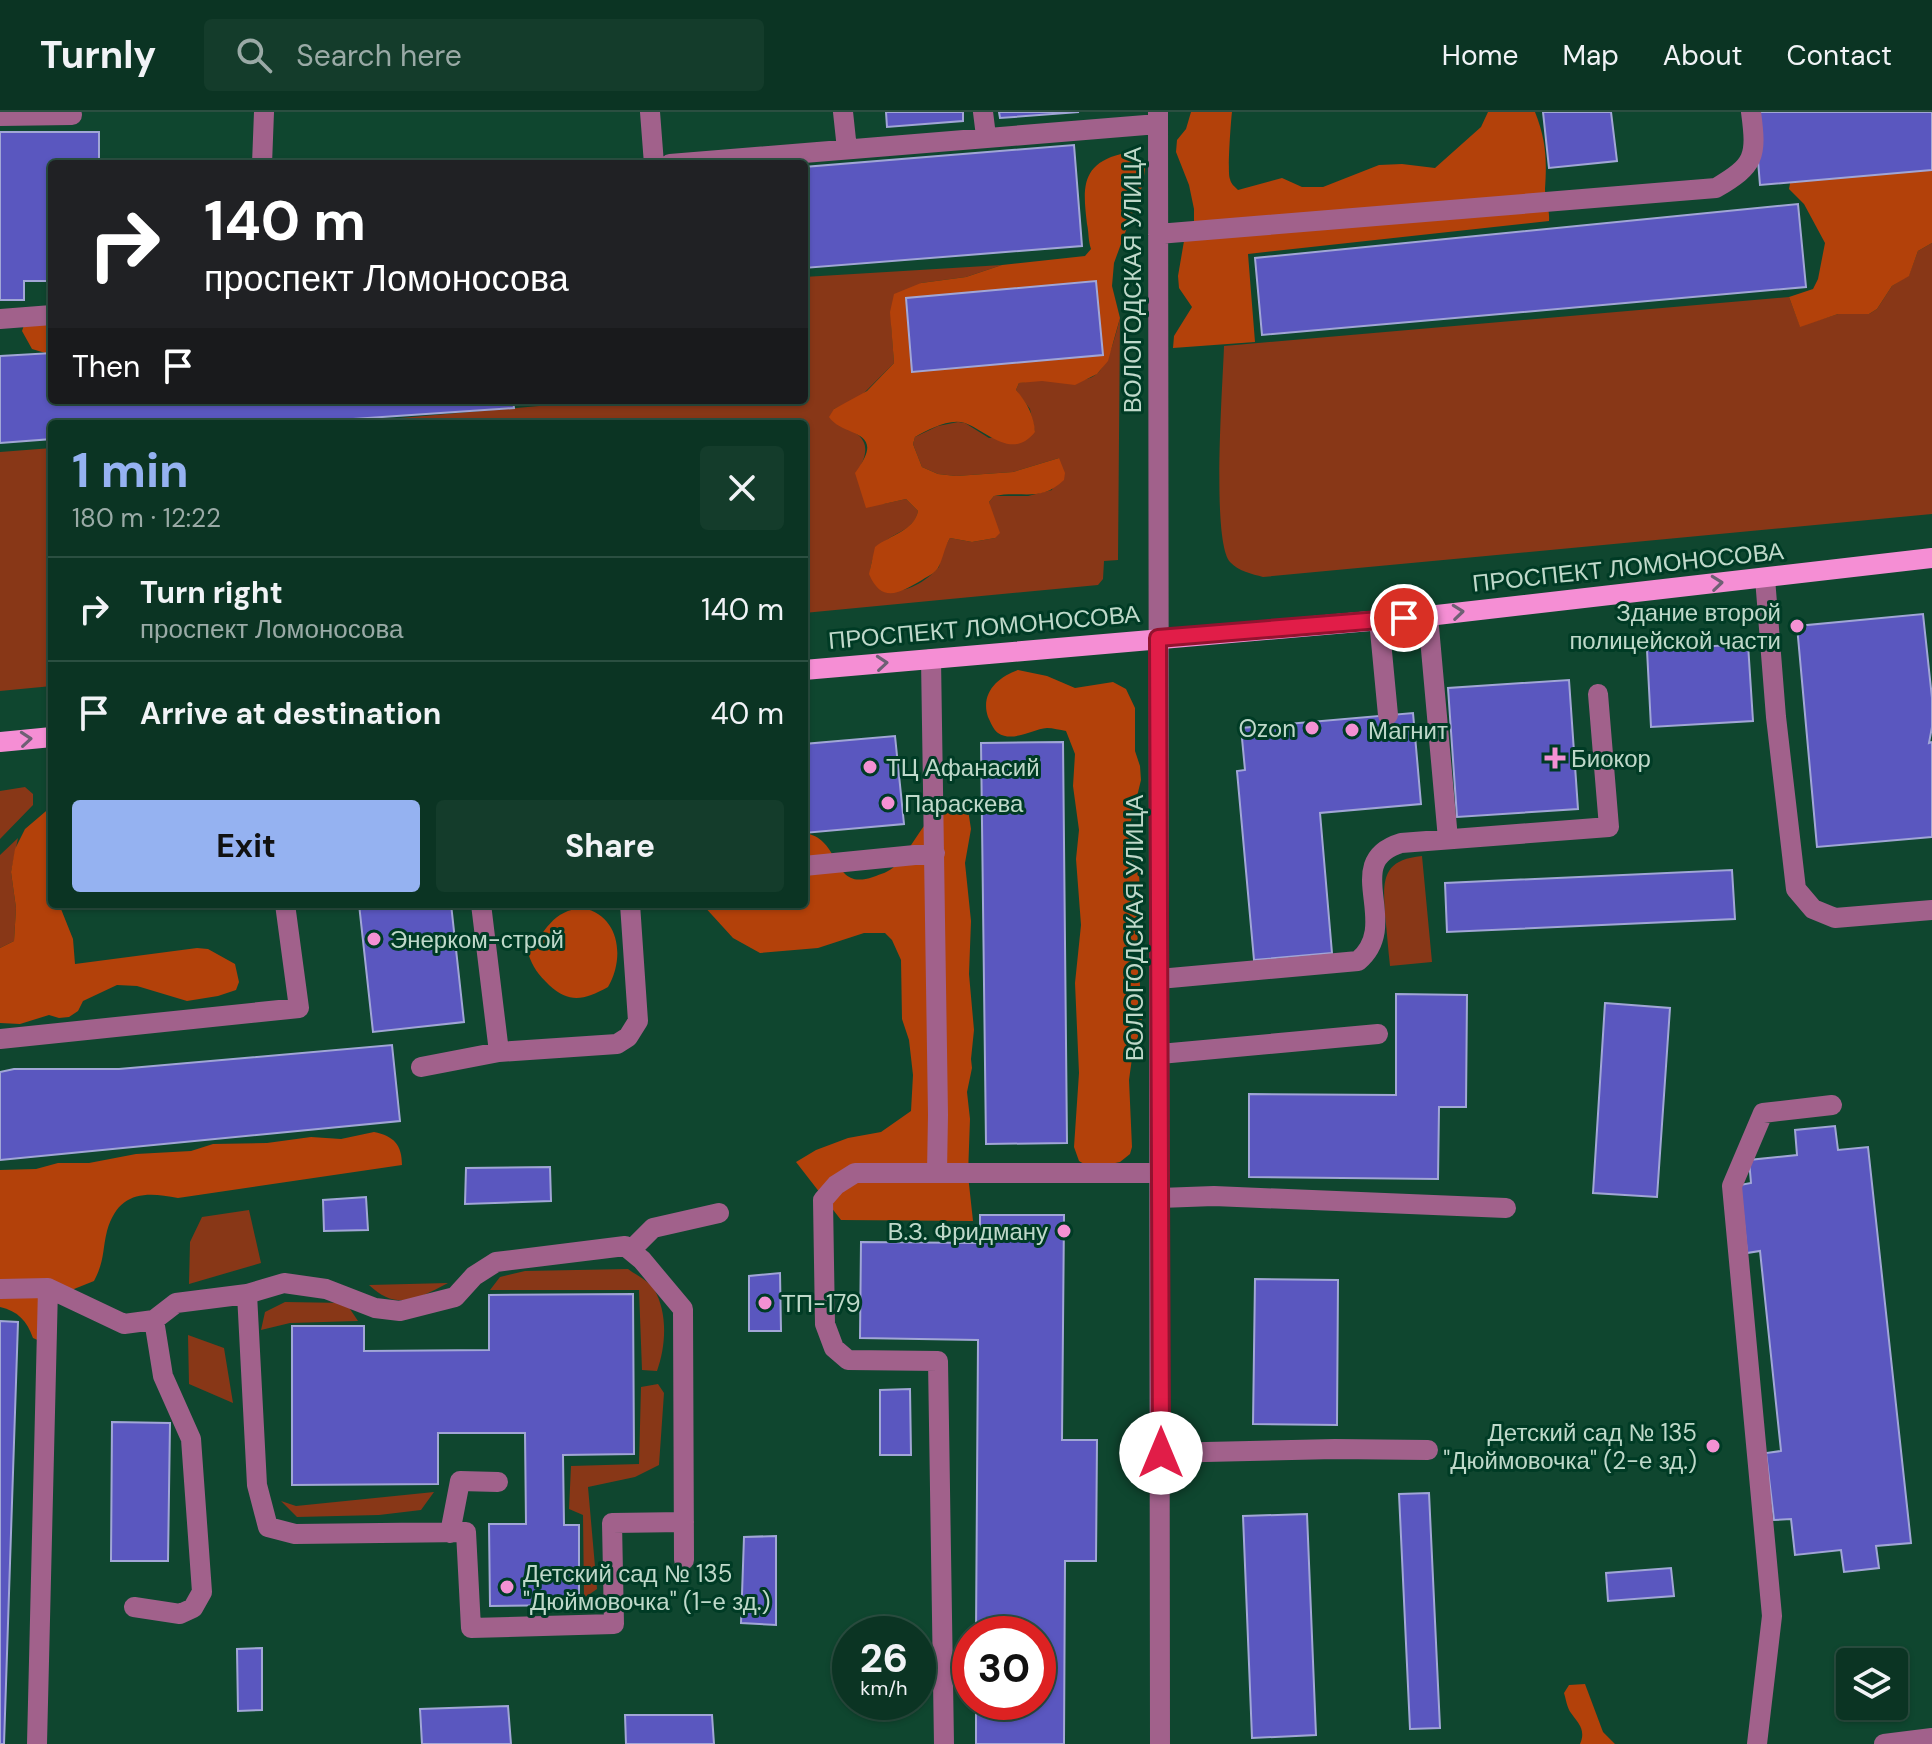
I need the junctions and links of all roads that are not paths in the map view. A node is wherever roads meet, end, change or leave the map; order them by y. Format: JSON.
{"nodes":[{"id":1,"x":264,"y":112,"type":"edge"},
{"id":2,"x":650,"y":112,"type":"edge"},
{"id":3,"x":843,"y":112,"type":"edge"},
{"id":4,"x":983,"y":112,"type":"edge"},
{"id":5,"x":1751,"y":112,"type":"edge"},
{"id":6,"x":72,"y":115,"type":"dead end"},
{"id":7,"x":0,"y":116,"type":"edge"},
{"id":8,"x":1158,"y":118,"type":"edge"},
{"id":9,"x":986,"y":136,"type":"junction"},
{"id":10,"x":847,"y":149,"type":"junction"},
{"id":11,"x":262,"y":160,"type":"edge"},
{"id":12,"x":654,"y":160,"type":"edge"},
{"id":13,"x":717,"y":160,"type":"edge"},
{"id":14,"x":1158,"y":234,"type":"junction"},
{"id":15,"x":48,"y":315,"type":"edge"},
{"id":16,"x":0,"y":319,"type":"edge"},
{"id":17,"x":1932,"y":558,"type":"edge"},
{"id":18,"x":1765,"y":578,"type":"junction"},
{"id":19,"x":1428,"y":616,"type":"junction"},
{"id":20,"x":1379,"y":620,"type":"junction"},
{"id":21,"x":1158,"y":638,"type":"junction"},
{"id":22,"x":931,"y":659,"type":"junction"},
{"id":23,"x":808,"y":670,"type":"edge"},
{"id":24,"x":1598,"y":694,"type":"dead end"},
{"id":25,"x":1388,"y":715,"type":"dead end"},
{"id":26,"x":48,"y":737,"type":"edge"},
{"id":27,"x":0,"y":742,"type":"edge"},
{"id":28,"x":1448,"y":839,"type":"junction"},
{"id":29,"x":935,"y":853,"type":"junction"},
{"id":30,"x":808,"y":866,"type":"edge"},
{"id":31,"x":286,"y":908,"type":"edge"},
{"id":32,"x":481,"y":908,"type":"edge"},
{"id":33,"x":630,"y":908,"type":"edge"},
{"id":34,"x":1932,"y":910,"type":"edge"},
{"id":35,"x":1159,"y":979,"type":"junction"},
{"id":36,"x":1378,"y":1034,"type":"dead end"},
{"id":37,"x":0,"y":1039,"type":"edge"},
{"id":38,"x":499,"y":1052,"type":"junction"},
{"id":39,"x":1160,"y":1054,"type":"junction"},
{"id":40,"x":421,"y":1067,"type":"dead end"},
{"id":41,"x":1832,"y":1105,"type":"dead end"},
{"id":42,"x":937,"y":1172,"type":"junction"},
{"id":43,"x":1160,"y":1173,"type":"junction"},
{"id":44,"x":1160,"y":1198,"type":"junction"},
{"id":45,"x":1506,"y":1208,"type":"dead end"},
{"id":46,"x":719,"y":1213,"type":"dead end"},
{"id":47,"x":631,"y":1250,"type":"junction"},
{"id":48,"x":48,"y":1288,"type":"junction"},
{"id":49,"x":0,"y":1289,"type":"edge"},
{"id":50,"x":247,"y":1294,"type":"junction"},
{"id":51,"x":154,"y":1320,"type":"junction"},
{"id":52,"x":1428,"y":1450,"type":"dead end"},
{"id":53,"x":1161,"y":1453,"type":"junction"},
{"id":54,"x":498,"y":1482,"type":"dead end"},
{"id":55,"x":684,"y":1522,"type":"junction"},
{"id":56,"x":450,"y":1533,"type":"junction"},
{"id":57,"x":684,"y":1560,"type":"dead end"},
{"id":58,"x":134,"y":1607,"type":"dead end"},
{"id":59,"x":1932,"y":1738,"type":"edge"},
{"id":60,"x":37,"y":1744,"type":"edge"},
{"id":61,"x":944,"y":1744,"type":"edge"},
{"id":62,"x":1160,"y":1744,"type":"edge"},
{"id":63,"x":1757,"y":1744,"type":"edge"},
{"id":64,"x":1884,"y":1744,"type":"edge"}],
"edges":[{"from":1,"to":11,"type":"street"},
{"from":2,"to":12,"type":"street"},
{"from":3,"to":10,"type":"street"},
{"from":4,"to":9,"type":"street"},
{"from":5,"to":14,"type":"street"},
{"from":6,"to":7,"type":"street"},
{"from":8,"to":9,"type":"street"},
{"from":8,"to":14,"type":"street","name":"ВОЛОГОДСКАЯ УЛИЦА"},
{"from":9,"to":10,"type":"street"},
{"from":10,"to":13,"type":"street"},
{"from":14,"to":21,"type":"street","name":"ВОЛОГОДСКАЯ УЛИЦА"},
{"from":15,"to":16,"type":"street"},
{"from":17,"to":18,"type":"main road","name":"ПРОСПЕКТ ЛОМОНОСОВА"},
{"from":19,"to":18,"type":"main road","name":"ПРОСПЕКТ ЛОМОНОСОВА","one_way":true},
{"from":18,"to":34,"type":"street"},
{"from":19,"to":20,"type":"main road","name":"ПРОСПЕКТ ЛОМОНОСОВА"},
{"from":19,"to":28,"type":"street"},
{"from":20,"to":21,"type":"main road","name":"ПРОСПЕКТ ЛОМОНОСОВА"},
{"from":20,"to":25,"type":"street"},
{"from":21,"to":22,"type":"main road","name":"ПРОСПЕКТ ЛОМОНОСОВА"},
{"from":21,"to":35,"type":"street","name":"ВОЛОГОДСКАЯ УЛИЦА"},
{"from":23,"to":22,"type":"main road","name":"ПРОСПЕКТ ЛОМОНОСОВА","one_way":true},
{"from":22,"to":29,"type":"street"},
{"from":24,"to":28,"type":"street"},
{"from":27,"to":26,"type":"main road","one_way":true},
{"from":28,"to":35,"type":"street"},
{"from":29,"to":30,"type":"street"},
{"from":29,"to":42,"type":"street"},
{"from":31,"to":37,"type":"street"},
{"from":32,"to":38,"type":"street"},
{"from":33,"to":38,"type":"street"},
{"from":35,"to":39,"type":"street","name":"ВОЛОГОДСКАЯ УЛИЦА"},
{"from":36,"to":39,"type":"street"},
{"from":38,"to":40,"type":"street"},
{"from":39,"to":43,"type":"street","name":"ВОЛОГОДСКАЯ УЛИЦА"},
{"from":41,"to":63,"type":"street"},
{"from":42,"to":43,"type":"street"},
{"from":42,"to":61,"type":"street"},
{"from":43,"to":44,"type":"street","name":"ВОЛОГОДСКАЯ УЛИЦА"},
{"from":44,"to":45,"type":"street"},
{"from":44,"to":53,"type":"street","name":"ВОЛОГОДСКАЯ УЛИЦА"},
{"from":46,"to":47,"type":"street"},
{"from":47,"to":50,"type":"street"},
{"from":47,"to":55,"type":"street"},
{"from":48,"to":49,"type":"street"},
{"from":48,"to":51,"type":"street"},
{"from":48,"to":60,"type":"street"},
{"from":50,"to":51,"type":"street"},
{"from":50,"to":56,"type":"street"},
{"from":51,"to":58,"type":"street"},
{"from":52,"to":53,"type":"street"},
{"from":53,"to":62,"type":"street","name":"ВОЛОГОДСКАЯ УЛИЦА"},
{"from":54,"to":56,"type":"street"},
{"from":55,"to":56,"type":"street"},
{"from":55,"to":57,"type":"street"},
{"from":59,"to":64,"type":"street"}]}
